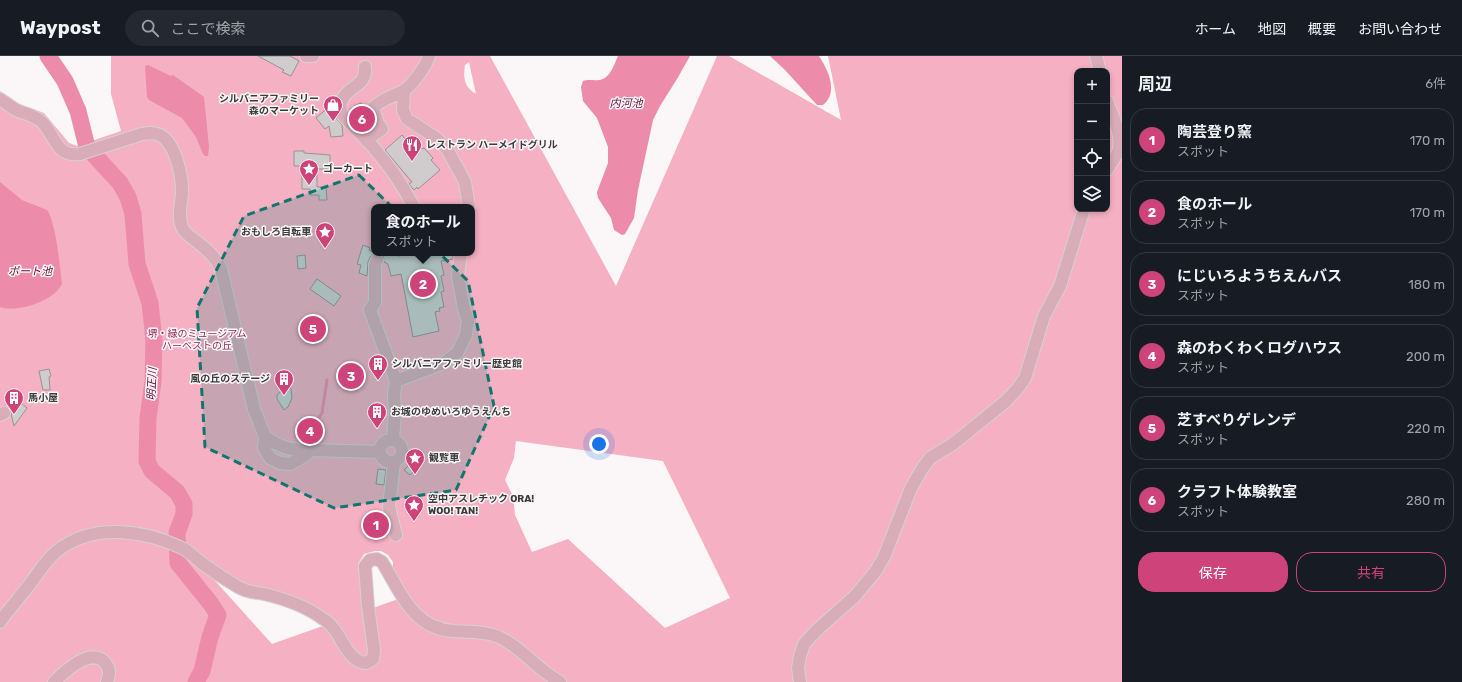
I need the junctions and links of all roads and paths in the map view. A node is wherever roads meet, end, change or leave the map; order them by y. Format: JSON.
{"nodes":[{"id":1,"x":306,"y":56,"type":"edge"},
{"id":2,"x":313,"y":56,"type":"edge"},
{"id":3,"x":429,"y":56,"type":"edge"},
{"id":4,"x":1096,"y":56,"type":"edge"},
{"id":5,"x":365,"y":67,"type":"dead end"},
{"id":6,"x":1099,"y":68,"type":"edge"},
{"id":7,"x":404,"y":91,"type":"junction"},
{"id":8,"x":0,"y":99,"type":"edge"},
{"id":9,"x":1108,"y":104,"type":"edge"},
{"id":10,"x":366,"y":140,"type":"junction"},
{"id":11,"x":1110,"y":165,"type":"edge"},
{"id":12,"x":412,"y":204,"type":"edge"},
{"id":13,"x":469,"y":204,"type":"edge"},
{"id":14,"x":1083,"y":212,"type":"edge"},
{"id":15,"x":378,"y":256,"type":"edge"},
{"id":16,"x":461,"y":256,"type":"edge"},
{"id":17,"x":396,"y":381,"type":"junction"},
{"id":18,"x":265,"y":437,"type":"junction"},
{"id":19,"x":393,"y":440,"type":"junction"},
{"id":20,"x":311,"y":450,"type":"junction"},
{"id":21,"x":380,"y":452,"type":"junction"},
{"id":22,"x":394,"y":462,"type":"junction"},
{"id":23,"x":396,"y":535,"type":"dead end"},
{"id":24,"x":0,"y":622,"type":"edge"},
{"id":25,"x":54,"y":682,"type":"edge"},
{"id":26,"x":107,"y":682,"type":"edge"},
{"id":27,"x":560,"y":682,"type":"edge"},
{"id":28,"x":800,"y":682,"type":"edge"}],
"edges":[{"from":1,"to":2,"type":"street"},
{"from":3,"to":7,"type":"street"},
{"from":4,"to":6,"type":"street"},
{"from":5,"to":10,"type":"street"},
{"from":7,"to":10,"type":"street"},
{"from":7,"to":13,"type":"street"},
{"from":8,"to":18,"type":"street"},
{"from":9,"to":11,"type":"street"},
{"from":10,"to":12,"type":"street"},
{"from":14,"to":28,"type":"street"},
{"from":15,"to":17,"type":"street"},
{"from":16,"to":17,"type":"street"},
{"from":17,"to":19,"type":"street"},
{"from":18,"to":20,"type":"street"},
{"from":18,"to":20,"type":"street"},
{"from":19,"to":21,"type":"street"},
{"from":19,"to":22,"type":"street"},
{"from":20,"to":21,"type":"street"},
{"from":21,"to":22,"type":"street"},
{"from":22,"to":23,"type":"street"},
{"from":24,"to":27,"type":"street"},
{"from":25,"to":26,"type":"street"}]}
